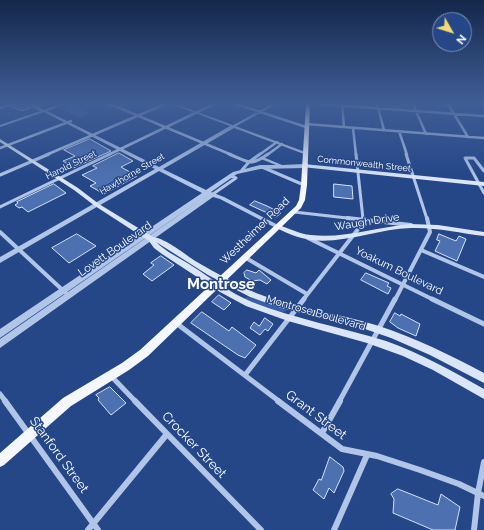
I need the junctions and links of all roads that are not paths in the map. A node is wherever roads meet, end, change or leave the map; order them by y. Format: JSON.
{"nodes":[{"id":1,"x":353,"y":128,"type":"edge"},
{"id":2,"x":51,"y":129,"type":"edge"},
{"id":3,"x":83,"y":129,"type":"edge"},
{"id":4,"x":106,"y":129,"type":"edge"},
{"id":5,"x":162,"y":129,"type":"edge"},
{"id":6,"x":170,"y":129,"type":"edge"},
{"id":7,"x":229,"y":129,"type":"edge"},
{"id":8,"x":241,"y":129,"type":"edge"},
{"id":9,"x":306,"y":129,"type":"edge"},
{"id":10,"x":364,"y":129,"type":"edge"},
{"id":11,"x":424,"y":129,"type":"edge"},
{"id":12,"x":463,"y":129,"type":"edge"},
{"id":13,"x":384,"y":130,"type":"joint"},
{"id":14,"x":399,"y":131,"type":"junction"},
{"id":15,"x":94,"y":134,"type":"junction"},
{"id":16,"x":426,"y":134,"type":"junction"},
{"id":17,"x":468,"y":137,"type":"junction"},
{"id":18,"x":484,"y":138,"type":"edge"},
{"id":19,"x":0,"y":140,"type":"edge"},
{"id":20,"x":277,"y":142,"type":"junction"},
{"id":21,"x":204,"y":143,"type":"junction"},
{"id":22,"x":282,"y":144,"type":"junction"},
{"id":23,"x":8,"y":145,"type":"junction"},
{"id":24,"x":0,"y":148,"type":"edge"},
{"id":25,"x":122,"y":148,"type":"junction"},
{"id":26,"x":306,"y":153,"type":"junction"},
{"id":27,"x":263,"y":158,"type":"junction"},
{"id":28,"x":32,"y":161,"type":"junction"},
{"id":29,"x":248,"y":162,"type":"junction"},
{"id":30,"x":285,"y":166,"type":"junction"},
{"id":31,"x":304,"y":166,"type":"junction"},
{"id":32,"x":260,"y":167,"type":"junction"},
{"id":33,"x":161,"y":168,"type":"junction"},
{"id":34,"x":242,"y":170,"type":"junction"},
{"id":35,"x":359,"y":171,"type":"junction"},
{"id":36,"x":484,"y":171,"type":"edge"},
{"id":37,"x":0,"y":175,"type":"edge"},
{"id":38,"x":414,"y":177,"type":"junction"},
{"id":39,"x":59,"y":179,"type":"junction"},
{"id":40,"x":481,"y":184,"type":"edge"},
{"id":41,"x":304,"y":186,"type":"junction"},
{"id":42,"x":209,"y":192,"type":"junction"},
{"id":43,"x":484,"y":193,"type":"edge"},
{"id":44,"x":97,"y":205,"type":"junction"},
{"id":45,"x":0,"y":207,"type":"edge"},
{"id":46,"x":294,"y":212,"type":"junction"},
{"id":47,"x":363,"y":220,"type":"junction"},
{"id":48,"x":412,"y":226,"type":"junction"},
{"id":49,"x":278,"y":227,"type":"junction"},
{"id":50,"x":430,"y":228,"type":"junction"},
{"id":51,"x":0,"y":232,"type":"edge"},
{"id":52,"x":484,"y":234,"type":"edge"},
{"id":53,"x":304,"y":236,"type":"junction"},
{"id":54,"x":353,"y":236,"type":"junction"},
{"id":55,"x":149,"y":237,"type":"junction"},
{"id":56,"x":18,"y":249,"type":"junction"},
{"id":57,"x":421,"y":250,"type":"junction"},
{"id":58,"x":339,"y":253,"type":"junction"},
{"id":59,"x":246,"y":258,"type":"junction"},
{"id":60,"x":0,"y":260,"type":"edge"},
{"id":61,"x":484,"y":277,"type":"edge"},
{"id":62,"x":219,"y":283,"type":"junction"},
{"id":63,"x":403,"y":284,"type":"junction"},
{"id":64,"x":66,"y":293,"type":"junction"},
{"id":65,"x":307,"y":294,"type":"junction"},
{"id":66,"x":296,"y":308,"type":"junction"},
{"id":67,"x":288,"y":318,"type":"junction"},
{"id":68,"x":176,"y":323,"type":"junction"},
{"id":69,"x":484,"y":324,"type":"edge"},
{"id":70,"x":379,"y":330,"type":"junction"},
{"id":71,"x":0,"y":334,"type":"edge"},
{"id":72,"x":373,"y":341,"type":"junction"},
{"id":73,"x":0,"y":344,"type":"edge"},
{"id":74,"x":245,"y":375,"type":"junction"},
{"id":75,"x":111,"y":376,"type":"junction"},
{"id":76,"x":484,"y":378,"type":"edge"},
{"id":77,"x":0,"y":394,"type":"edge"},
{"id":78,"x":484,"y":394,"type":"edge"},
{"id":79,"x":30,"y":434,"type":"junction"},
{"id":80,"x":167,"y":434,"type":"junction"},
{"id":81,"x":322,"y":434,"type":"junction"},
{"id":82,"x":367,"y":455,"type":"junction"},
{"id":83,"x":0,"y":461,"type":"edge"},
{"id":84,"x":484,"y":462,"type":"edge"},
{"id":85,"x":481,"y":494,"type":"edge"},
{"id":86,"x":93,"y":523,"type":"junction"},
{"id":87,"x":88,"y":530,"type":"edge"},
{"id":88,"x":98,"y":530,"type":"edge"},
{"id":89,"x":261,"y":530,"type":"edge"},
{"id":90,"x":334,"y":530,"type":"edge"},
{"id":91,"x":474,"y":530,"type":"edge"}],
"edges":[{"from":1,"to":35,"type":"street"},
{"from":2,"to":23,"type":"street"},
{"from":3,"to":15,"type":"street"},
{"from":4,"to":15,"type":"street"},
{"from":5,"to":25,"type":"street","name":"Harold Street"},
{"from":6,"to":21,"type":"street"},
{"from":7,"to":21,"type":"street","name":"Hawthorne Street"},
{"from":8,"to":20,"type":"street"},
{"from":9,"to":26,"type":"main road","name":"Westheimer Road"},
{"from":10,"to":13,"type":"street"},
{"from":11,"to":16,"type":"street"},
{"from":12,"to":17,"type":"street"},
{"from":13,"to":14,"type":"street"},
{"from":14,"to":16,"type":"street"},
{"from":14,"to":38,"type":"street"},
{"from":15,"to":25,"type":"street"},
{"from":15,"to":28,"type":"street"},
{"from":16,"to":17,"type":"street"},
{"from":17,"to":18,"type":"street"},
{"from":19,"to":23,"type":"main road","name":"Montrose Boulevard"},
{"from":20,"to":22,"type":"street"},
{"from":20,"to":29,"type":"street","name":"Lovett Boulevard"},
{"from":21,"to":29,"type":"street"},
{"from":21,"to":33,"type":"street","name":"Hawthorne Street"},
{"from":22,"to":26,"type":"street"},
{"from":22,"to":27,"type":"street"},
{"from":23,"to":24,"type":"street"},
{"from":23,"to":28,"type":"main road","name":"Montrose Boulevard"},
{"from":25,"to":33,"type":"street"},
{"from":25,"to":39,"type":"street","name":"Harold Street"},
{"from":26,"to":31,"type":"main road","name":"Westheimer Road"},
{"from":27,"to":29,"type":"street"},
{"from":27,"to":30,"type":"street"},
{"from":28,"to":37,"type":"street"},
{"from":28,"to":39,"type":"main road","name":"Montrose Boulevard"},
{"from":29,"to":34,"type":"street","name":"Lovett Boulevard"},
{"from":30,"to":31,"type":"street","name":"Commonwealth Street"},
{"from":30,"to":32,"type":"street","name":"Commonwealth Street"},
{"from":31,"to":35,"type":"main road","name":"Commonwealth Street"},
{"from":31,"to":41,"type":"main road","name":"Westheimer Road"},
{"from":32,"to":34,"type":"street","name":"Commonwealth Street"},
{"from":32,"to":41,"type":"street"},
{"from":33,"to":42,"type":"street"},
{"from":33,"to":44,"type":"street","name":"Hawthorne Street"},
{"from":34,"to":42,"type":"street","name":"Lovett Boulevard"},
{"from":35,"to":38,"type":"main road","name":"Commonwealth Street"},
{"from":35,"to":47,"type":"street"},
{"from":36,"to":40,"type":"street"},
{"from":38,"to":40,"type":"main road","name":"Commonwealth Street"},
{"from":38,"to":50,"type":"street"},
{"from":39,"to":44,"type":"main road","name":"Montrose Boulevard"},
{"from":39,"to":45,"type":"street","name":"Harold Street"},
{"from":40,"to":43,"type":"street"},
{"from":41,"to":46,"type":"main road","name":"Westheimer Road"},
{"from":42,"to":49,"type":"street"},
{"from":42,"to":55,"type":"street","name":"Lovett Boulevard"},
{"from":44,"to":55,"type":"main road","name":"Montrose Boulevard"},
{"from":44,"to":56,"type":"street","name":"Hawthorne Street"},
{"from":46,"to":47,"type":"street"},
{"from":46,"to":49,"type":"main road","name":"Westheimer Road"},
{"from":47,"to":48,"type":"street"},
{"from":47,"to":54,"type":"street"},
{"from":48,"to":50,"type":"main road","name":"Waugh Drive"},
{"from":48,"to":54,"type":"main road","name":"Waugh Drive"},
{"from":49,"to":53,"type":"main road","name":"Waugh Drive"},
{"from":49,"to":59,"type":"main road","name":"Westheimer Road"},
{"from":50,"to":52,"type":"main road","name":"Waugh Drive"},
{"from":50,"to":57,"type":"street"},
{"from":51,"to":56,"type":"street"},
{"from":53,"to":54,"type":"main road","name":"Waugh Drive"},
{"from":53,"to":58,"type":"street","name":"Yoakum Boulevard"},
{"from":54,"to":58,"type":"street"},
{"from":55,"to":62,"type":"main road","name":"Montrose Boulevard"},
{"from":55,"to":64,"type":"street","name":"Lovett Boulevard"},
{"from":56,"to":60,"type":"street","name":"Hawthorne Street"},
{"from":56,"to":64,"type":"street"},
{"from":57,"to":61,"type":"street"},
{"from":57,"to":63,"type":"street"},
{"from":58,"to":63,"type":"street","name":"Yoakum Boulevard"},
{"from":58,"to":65,"type":"street"},
{"from":59,"to":62,"type":"main road","name":"Westheimer Road"},
{"from":59,"to":65,"type":"street"},
{"from":62,"to":66,"type":"main road","name":"Montrose Boulevard"},
{"from":62,"to":67,"type":"main road","name":"Montrose Boulevard"},
{"from":62,"to":68,"type":"main road","name":"Westheimer Road"},
{"from":63,"to":69,"type":"street","name":"Yoakum Boulevard"},
{"from":63,"to":70,"type":"street"},
{"from":64,"to":71,"type":"street","name":"Lovett Boulevard"},
{"from":64,"to":73,"type":"street","name":"Lovett Boulevard"},
{"from":65,"to":66,"type":"street"},
{"from":66,"to":67,"type":"street"},
{"from":66,"to":70,"type":"main road","name":"Montrose Boulevard"},
{"from":67,"to":72,"type":"main road","name":"Montrose Boulevard"},
{"from":67,"to":74,"type":"street"},
{"from":68,"to":74,"type":"street","name":"Grant Street"},
{"from":68,"to":75,"type":"main road","name":"Westheimer Road"},
{"from":70,"to":72,"type":"street"},
{"from":70,"to":76,"type":"main road","name":"Montrose Boulevard"},
{"from":72,"to":78,"type":"main road","name":"Montrose Boulevard"},
{"from":72,"to":81,"type":"street"},
{"from":74,"to":81,"type":"street","name":"Grant Street"},
{"from":75,"to":79,"type":"main road","name":"Westheimer Road"},
{"from":75,"to":80,"type":"street","name":"Crocker Street"},
{"from":77,"to":79,"type":"street","name":"Stanford Street"},
{"from":79,"to":83,"type":"main road","name":"Westheimer Road"},
{"from":79,"to":86,"type":"street","name":"Stanford Street"},
{"from":80,"to":86,"type":"street"},
{"from":80,"to":89,"type":"street","name":"Crocker Street"},
{"from":81,"to":82,"type":"street","name":"Grant Street"},
{"from":82,"to":85,"type":"street","name":"Grant Street"},
{"from":82,"to":90,"type":"street"},
{"from":84,"to":85,"type":"street"},
{"from":85,"to":91,"type":"street"},
{"from":86,"to":87,"type":"street"},
{"from":86,"to":88,"type":"street","name":"Stanford Street"}]}
